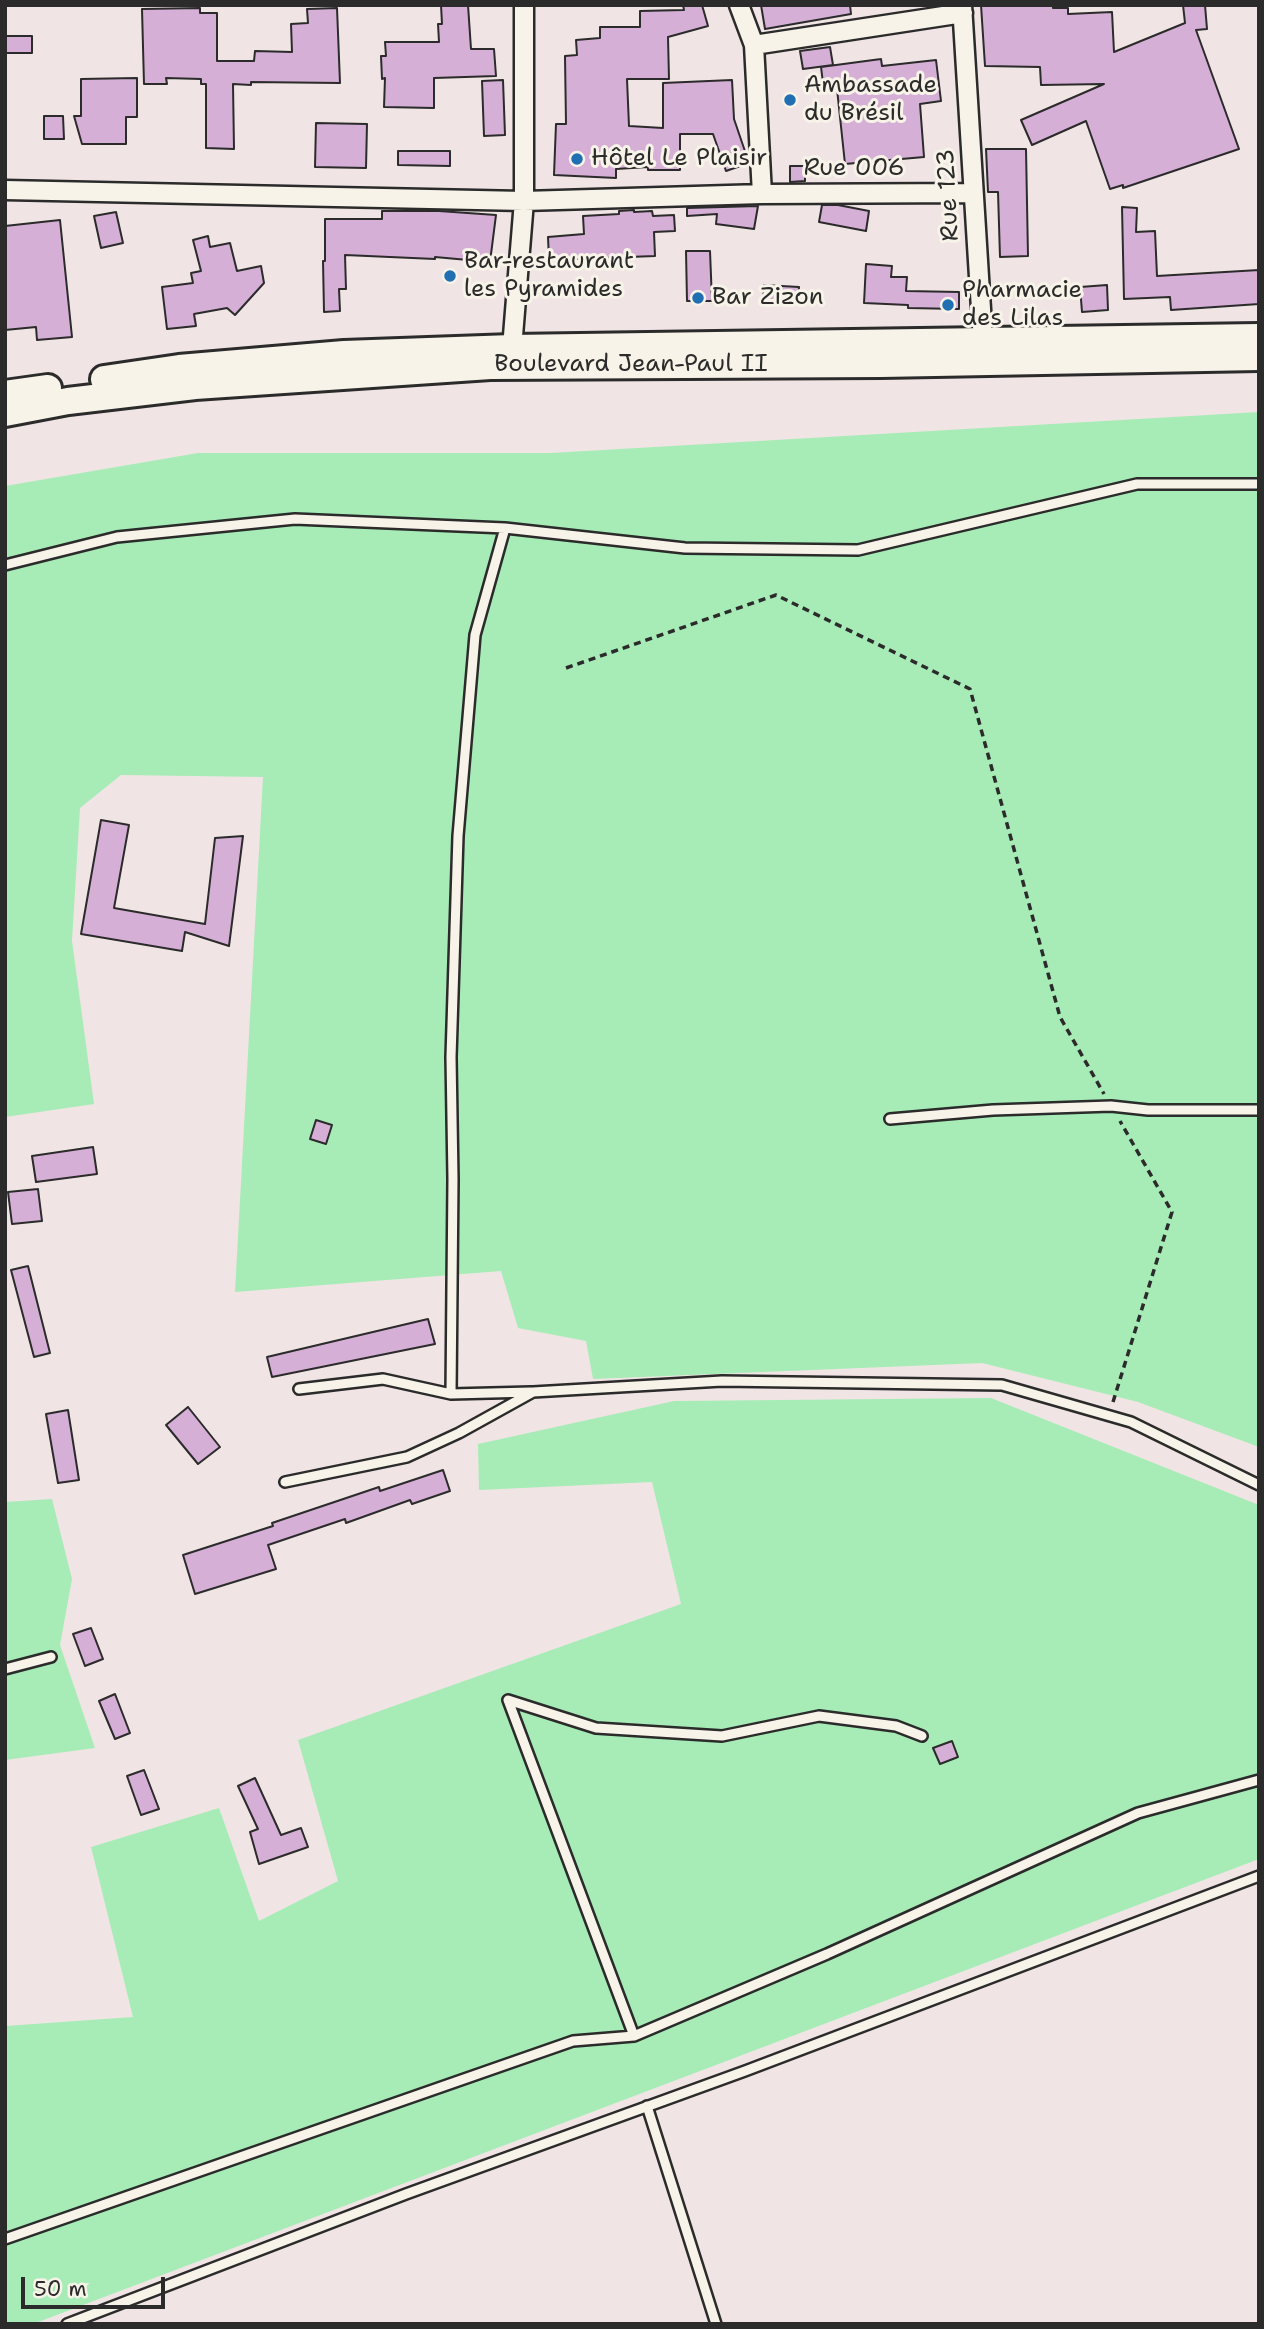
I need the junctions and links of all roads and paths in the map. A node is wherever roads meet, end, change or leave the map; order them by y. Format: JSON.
{"nodes":[{"id":1,"x":524,"y":5,"type":"edge"},
{"id":2,"x":739,"y":5,"type":"edge"},
{"id":3,"x":963,"y":9,"type":"edge"},
{"id":4,"x":754,"y":45,"type":"junction"},
{"id":5,"x":5,"y":190,"type":"edge"},
{"id":6,"x":973,"y":193,"type":"junction"},
{"id":7,"x":762,"y":194,"type":"junction"},
{"id":8,"x":524,"y":201,"type":"junction"},
{"id":9,"x":1259,"y":337,"type":"edge"},
{"id":10,"x":983,"y":341,"type":"junction"},
{"id":11,"x":512,"y":348,"type":"junction"},
{"id":12,"x":1259,"y":357,"type":"edge"},
{"id":13,"x":5,"y":394,"type":"edge"},
{"id":14,"x":5,"y":413,"type":"edge"},
{"id":15,"x":1259,"y":484,"type":"edge"},
{"id":16,"x":505,"y":528,"type":"junction"},
{"id":17,"x":5,"y":565,"type":"edge"},
{"id":18,"x":566,"y":668,"type":"dead end"},
{"id":19,"x":1111,"y":1106,"type":"junction"},
{"id":20,"x":1259,"y":1110,"type":"edge"},
{"id":21,"x":890,"y":1119,"type":"dead end"},
{"id":22,"x":299,"y":1389,"type":"dead end"},
{"id":23,"x":533,"y":1392,"type":"junction"},
{"id":24,"x":451,"y":1394,"type":"junction"},
{"id":25,"x":1109,"y":1416,"type":"junction"},
{"id":26,"x":285,"y":1482,"type":"dead end"},
{"id":27,"x":1259,"y":1485,"type":"edge"},
{"id":28,"x":51,"y":1657,"type":"dead end"},
{"id":29,"x":5,"y":1669,"type":"edge"},
{"id":30,"x":922,"y":1735,"type":"dead end"},
{"id":31,"x":1259,"y":1780,"type":"edge"},
{"id":32,"x":1259,"y":1876,"type":"edge"},
{"id":33,"x":634,"y":2036,"type":"junction"},
{"id":34,"x":647,"y":2106,"type":"junction"},
{"id":35,"x":5,"y":2239,"type":"edge"},
{"id":36,"x":68,"y":2324,"type":"edge"},
{"id":37,"x":716,"y":2324,"type":"edge"}],
"edges":[{"from":1,"to":8,"type":"street"},
{"from":2,"to":4,"type":"street"},
{"from":3,"to":4,"type":"street"},
{"from":3,"to":6,"type":"street","name":"Rue 123"},
{"from":4,"to":7,"type":"street"},
{"from":5,"to":8,"type":"street","name":"Rue 006"},
{"from":6,"to":7,"type":"street","name":"Rue 006"},
{"from":6,"to":10,"type":"street","name":"Rue 123"},
{"from":7,"to":8,"type":"street","name":"Rue 006"},
{"from":8,"to":11,"type":"street"},
{"from":9,"to":10,"type":"main road","name":"Boulevard Jean-Paul II"},
{"from":10,"to":11,"type":"main road","name":"Boulevard Jean-Paul II"},
{"from":11,"to":13,"type":"main road","name":"Boulevard Jean-Paul II"},
{"from":12,"to":14,"type":"main road","name":"Boulevard Jean-Paul II"},
{"from":15,"to":16,"type":"lane"},
{"from":16,"to":17,"type":"lane"},
{"from":16,"to":24,"type":"lane"},
{"from":18,"to":19,"type":"path"},
{"from":19,"to":20,"type":"lane"},
{"from":19,"to":21,"type":"lane"},
{"from":19,"to":25,"type":"path"},
{"from":22,"to":24,"type":"lane"},
{"from":23,"to":24,"type":"lane"},
{"from":23,"to":25,"type":"lane"},
{"from":23,"to":26,"type":"lane"},
{"from":25,"to":27,"type":"lane"},
{"from":28,"to":29,"type":"lane"},
{"from":30,"to":33,"type":"lane"},
{"from":31,"to":33,"type":"lane"},
{"from":32,"to":34,"type":"lane"},
{"from":33,"to":35,"type":"lane"},
{"from":34,"to":36,"type":"lane"},
{"from":34,"to":37,"type":"lane"}]}
